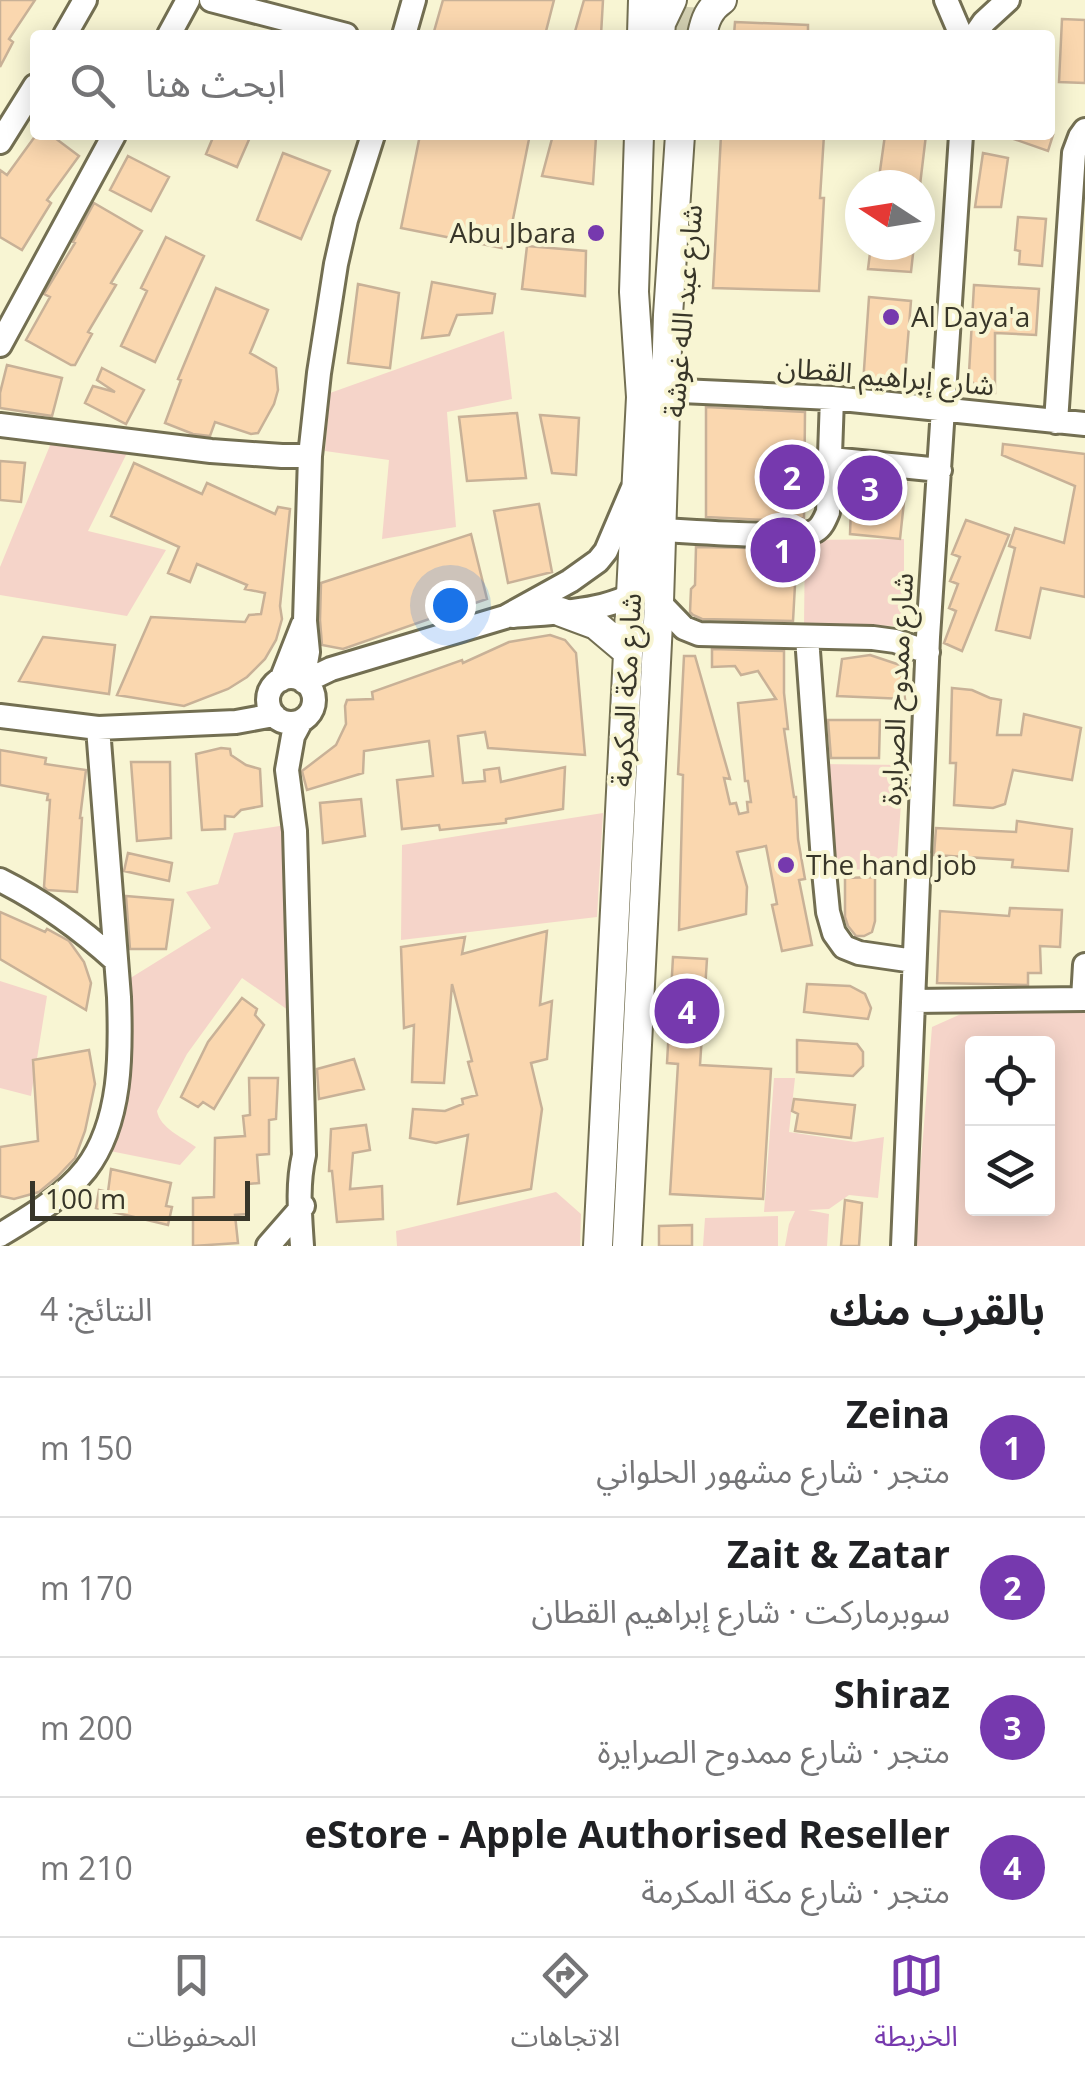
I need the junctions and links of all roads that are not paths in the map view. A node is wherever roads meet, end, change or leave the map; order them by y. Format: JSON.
{"nodes":[{"id":1,"x":85,"y":0,"type":"edge"},
{"id":2,"x":188,"y":0,"type":"edge"},
{"id":3,"x":212,"y":0,"type":"edge"},
{"id":4,"x":414,"y":0,"type":"edge"},
{"id":5,"x":643,"y":0,"type":"edge"},
{"id":6,"x":672,"y":0,"type":"edge"},
{"id":7,"x":722,"y":0,"type":"edge"},
{"id":8,"x":946,"y":0,"type":"edge"},
{"id":9,"x":1008,"y":0,"type":"edge"},
{"id":10,"x":259,"y":5,"type":"edge"},
{"id":11,"x":68,"y":30,"type":"edge"},
{"id":12,"x":172,"y":30,"type":"edge"},
{"id":13,"x":332,"y":30,"type":"edge"},
{"id":14,"x":405,"y":30,"type":"edge"},
{"id":15,"x":642,"y":30,"type":"edge"},
{"id":16,"x":660,"y":30,"type":"edge"},
{"id":17,"x":701,"y":30,"type":"edge"},
{"id":18,"x":959,"y":30,"type":"edge"},
{"id":19,"x":978,"y":30,"type":"edge"},
{"id":20,"x":30,"y":94,"type":"edge"},
{"id":21,"x":1085,"y":130,"type":"edge"},
{"id":22,"x":111,"y":140,"type":"edge"},
{"id":23,"x":371,"y":140,"type":"edge"},
{"id":24,"x":638,"y":140,"type":"edge"},
{"id":25,"x":654,"y":140,"type":"edge"},
{"id":26,"x":680,"y":140,"type":"edge"},
{"id":27,"x":696,"y":140,"type":"edge"},
{"id":28,"x":961,"y":140,"type":"edge"},
{"id":29,"x":0,"y":142,"type":"edge"},
{"id":30,"x":1075,"y":265,"type":"edge"},
{"id":31,"x":0,"y":345,"type":"edge"},
{"id":32,"x":681,"y":392,"type":"junction"},
{"id":33,"x":641,"y":394,"type":"junction"},
{"id":34,"x":832,"y":398,"type":"junction"},
{"id":35,"x":944,"y":409,"type":"junction"},
{"id":36,"x":1056,"y":422,"type":"junction"},
{"id":37,"x":1085,"y":424,"type":"edge"},
{"id":38,"x":0,"y":425,"type":"edge"},
{"id":39,"x":310,"y":456,"type":"junction"},
{"id":40,"x":830,"y":459,"type":"junction"},
{"id":41,"x":940,"y":470,"type":"junction"},
{"id":42,"x":649,"y":484,"type":"junction"},
{"id":43,"x":661,"y":530,"type":"junction"},
{"id":44,"x":645,"y":600,"type":"junction"},
{"id":45,"x":561,"y":612,"type":"junction"},
{"id":46,"x":505,"y":617,"type":"junction"},
{"id":47,"x":807,"y":637,"type":"junction"},
{"id":48,"x":628,"y":652,"type":"junction"},
{"id":49,"x":928,"y":652,"type":"junction"},
{"id":50,"x":291,"y":698,"type":"junction"},
{"id":51,"x":0,"y":716,"type":"edge"},
{"id":52,"x":98,"y":728,"type":"junction"},
{"id":53,"x":0,"y":880,"type":"edge"},
{"id":54,"x":116,"y":961,"type":"junction"},
{"id":55,"x":914,"y":961,"type":"junction"},
{"id":56,"x":1085,"y":965,"type":"edge"},
{"id":57,"x":1084,"y":999,"type":"edge"},
{"id":58,"x":912,"y":1001,"type":"junction"},
{"id":59,"x":305,"y":1227,"type":"edge"},
{"id":60,"x":0,"y":1235,"type":"edge"},
{"id":61,"x":268,"y":1246,"type":"edge"},
{"id":62,"x":598,"y":1246,"type":"edge"},
{"id":63,"x":628,"y":1246,"type":"edge"},
{"id":64,"x":903,"y":1246,"type":"edge"}],
"edges":[{"from":1,"to":11,"type":"street"},
{"from":2,"to":12,"type":"street"},
{"from":3,"to":10,"type":"street"},
{"from":4,"to":14,"type":"street"},
{"from":5,"to":15,"type":"main road"},
{"from":6,"to":16,"type":"main road"},
{"from":7,"to":17,"type":"main road"},
{"from":8,"to":18,"type":"street"},
{"from":9,"to":19,"type":"street"},
{"from":10,"to":13,"type":"street"},
{"from":20,"to":29,"type":"street"},
{"from":21,"to":30,"type":"street"},
{"from":22,"to":31,"type":"street"},
{"from":23,"to":39,"type":"street"},
{"from":24,"to":33,"type":"main road","name":"شارع مكة المكرمة"},
{"from":25,"to":33,"type":"main road"},
{"from":26,"to":42,"type":"main road","name":"شارع مكة المكرمة"},
{"from":27,"to":32,"type":"main road","name":"شارع عبد الله غوشة"},
{"from":28,"to":35,"type":"street","name":"شارع ممدوح الصرايرة"},
{"from":30,"to":36,"type":"street"},
{"from":32,"to":34,"type":"street","name":"شارع إبراهيم القطان"},
{"from":32,"to":42,"type":"main road","name":"شارع عبد الله غوشة"},
{"from":33,"to":42,"type":"main road","name":"شارع مكة المكرمة"},
{"from":34,"to":35,"type":"street","name":"شارع إبراهيم القطان"},
{"from":34,"to":40,"type":"street"},
{"from":35,"to":36,"type":"street","name":"شارع إبراهيم القطان"},
{"from":35,"to":41,"type":"street","name":"شارع ممدوح الصرايرة"},
{"from":36,"to":37,"type":"street","name":"شارع إبراهيم القطان"},
{"from":38,"to":39,"type":"street"},
{"from":39,"to":50,"type":"street"},
{"from":40,"to":41,"type":"street"},
{"from":40,"to":43,"type":"street"},
{"from":41,"to":49,"type":"street","name":"شارع ممدوح الصرايرة"},
{"from":42,"to":43,"type":"main road","name":"شارع مكة المكرمة"},
{"from":42,"to":44,"type":"main road","name":"شارع مكة المكرمة"},
{"from":42,"to":46,"type":"street"},
{"from":43,"to":44,"type":"main road","name":"شارع مكة المكرمة"},
{"from":44,"to":45,"type":"street"},
{"from":44,"to":47,"type":"street"},
{"from":44,"to":48,"type":"main road","name":"شارع مكة المكرمة"},
{"from":44,"to":63,"type":"main road","name":"شارع مكة المكرمة"},
{"from":45,"to":46,"type":"street"},
{"from":45,"to":48,"type":"main road"},
{"from":46,"to":50,"type":"street"},
{"from":47,"to":49,"type":"street"},
{"from":47,"to":55,"type":"street"},
{"from":48,"to":62,"type":"main road","name":"شارع مكة المكرمة"},
{"from":49,"to":55,"type":"street","name":"شارع ممدوح الصرايرة"},
{"from":50,"to":52,"type":"street"},
{"from":50,"to":59,"type":"street"},
{"from":51,"to":52,"type":"street"},
{"from":52,"to":54,"type":"street"},
{"from":53,"to":54,"type":"street"},
{"from":54,"to":60,"type":"street"},
{"from":55,"to":58,"type":"street","name":"شارع ممدوح الصرايرة"},
{"from":56,"to":57,"type":"street"},
{"from":57,"to":58,"type":"street"},
{"from":58,"to":64,"type":"street","name":"شارع ممدوح الصرايرة"},
{"from":59,"to":61,"type":"street"}]}
